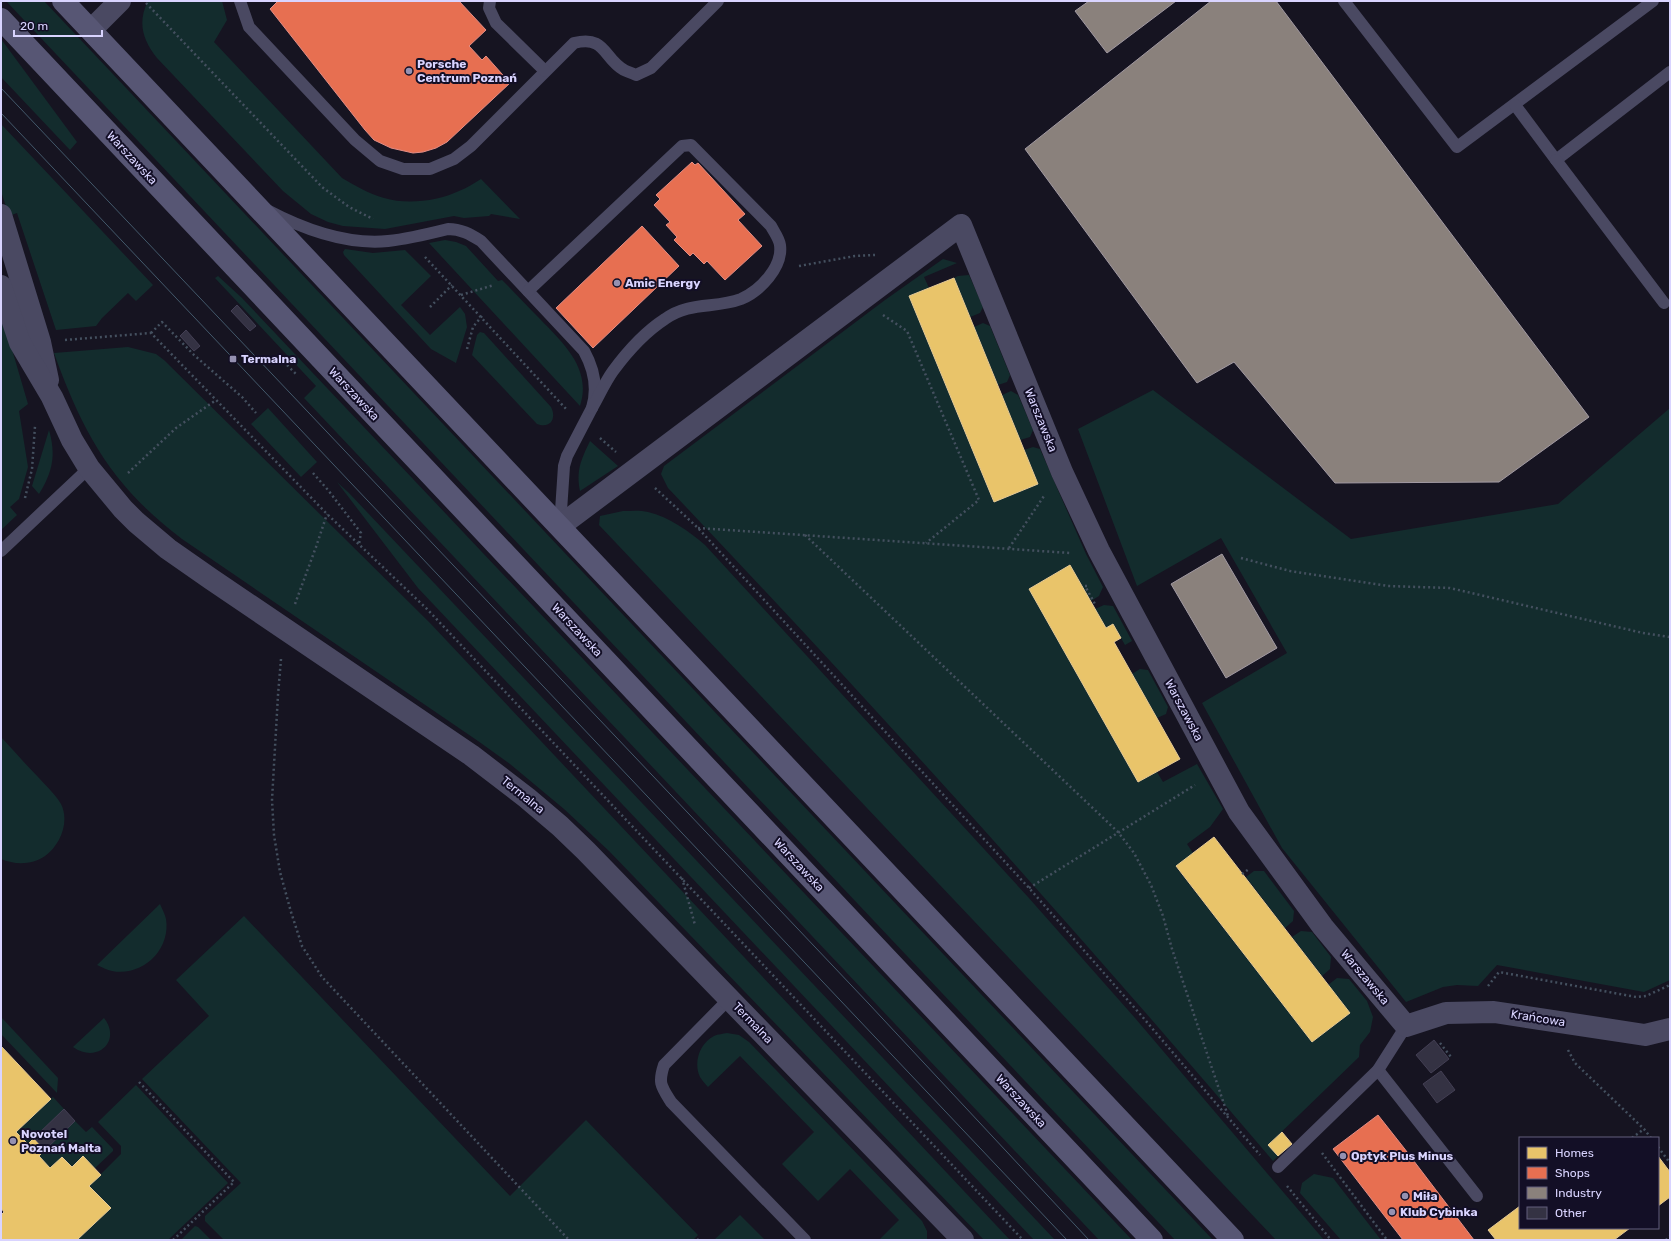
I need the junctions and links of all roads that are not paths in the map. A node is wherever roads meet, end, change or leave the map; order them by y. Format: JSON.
{"nodes":[{"id":1,"x":63,"y":1,"type":"edge"},
{"id":2,"x":120,"y":1,"type":"edge"},
{"id":3,"x":240,"y":1,"type":"edge"},
{"id":4,"x":490,"y":1,"type":"edge"},
{"id":5,"x":718,"y":1,"type":"edge"},
{"id":6,"x":1344,"y":1,"type":"edge"},
{"id":7,"x":1653,"y":1,"type":"edge"},
{"id":8,"x":1,"y":19,"type":"edge"},
{"id":9,"x":91,"y":30,"type":"junction"},
{"id":10,"x":545,"y":71,"type":"junction"},
{"id":11,"x":1670,"y":72,"type":"edge"},
{"id":12,"x":1515,"y":105,"type":"junction"},
{"id":13,"x":1556,"y":160,"type":"junction"},
{"id":14,"x":250,"y":199,"type":"junction"},
{"id":15,"x":1,"y":215,"type":"edge"},
{"id":16,"x":1,"y":286,"type":"edge"},
{"id":17,"x":528,"y":291,"type":"junction"},
{"id":18,"x":1664,"y":303,"type":"dead end"},
{"id":19,"x":52,"y":396,"type":"junction"},
{"id":20,"x":592,"y":408,"type":"junction"},
{"id":21,"x":89,"y":468,"type":"junction"},
{"id":22,"x":560,"y":526,"type":"junction"},
{"id":23,"x":1,"y":551,"type":"edge"},
{"id":24,"x":729,"y":999,"type":"junction"},
{"id":25,"x":1406,"y":1026,"type":"junction"},
{"id":26,"x":1670,"y":1029,"type":"edge"},
{"id":27,"x":1378,"y":1070,"type":"junction"},
{"id":28,"x":1278,"y":1167,"type":"road end"},
{"id":29,"x":1477,"y":1196,"type":"dead end"},
{"id":30,"x":959,"y":1239,"type":"edge"},
{"id":31,"x":805,"y":1240,"type":"edge"},
{"id":32,"x":1152,"y":1240,"type":"edge"},
{"id":33,"x":1233,"y":1240,"type":"edge"}],
"edges":[{"from":1,"to":9,"type":"main road"},
{"from":2,"to":9,"type":"street"},
{"from":3,"to":10,"type":"lane"},
{"from":4,"to":10,"type":"lane"},
{"from":5,"to":10,"type":"lane"},
{"from":6,"to":12,"type":"lane"},
{"from":7,"to":12,"type":"lane"},
{"from":8,"to":32,"type":"main road","name":"Warszawska"},
{"from":9,"to":14,"type":"main road"},
{"from":11,"to":13,"type":"lane"},
{"from":12,"to":13,"type":"lane"},
{"from":13,"to":18,"type":"lane"},
{"from":14,"to":17,"type":"lane"},
{"from":14,"to":22,"type":"main road"},
{"from":15,"to":19,"type":"street","name":"Termalna"},
{"from":16,"to":19,"type":"street","name":"Termalna"},
{"from":17,"to":20,"type":"lane"},
{"from":17,"to":20,"type":"lane"},
{"from":19,"to":21,"type":"street","name":"Termalna"},
{"from":20,"to":22,"type":"lane"},
{"from":21,"to":23,"type":"lane"},
{"from":21,"to":24,"type":"street","name":"Termalna"},
{"from":22,"to":25,"type":"street","name":"Warszawska"},
{"from":22,"to":33,"type":"main road"},
{"from":24,"to":30,"type":"street","name":"Termalna"},
{"from":24,"to":31,"type":"lane"},
{"from":25,"to":26,"type":"street","name":"Krańcowa"},
{"from":25,"to":27,"type":"lane"},
{"from":27,"to":28,"type":"lane"},
{"from":27,"to":29,"type":"lane"}]}
